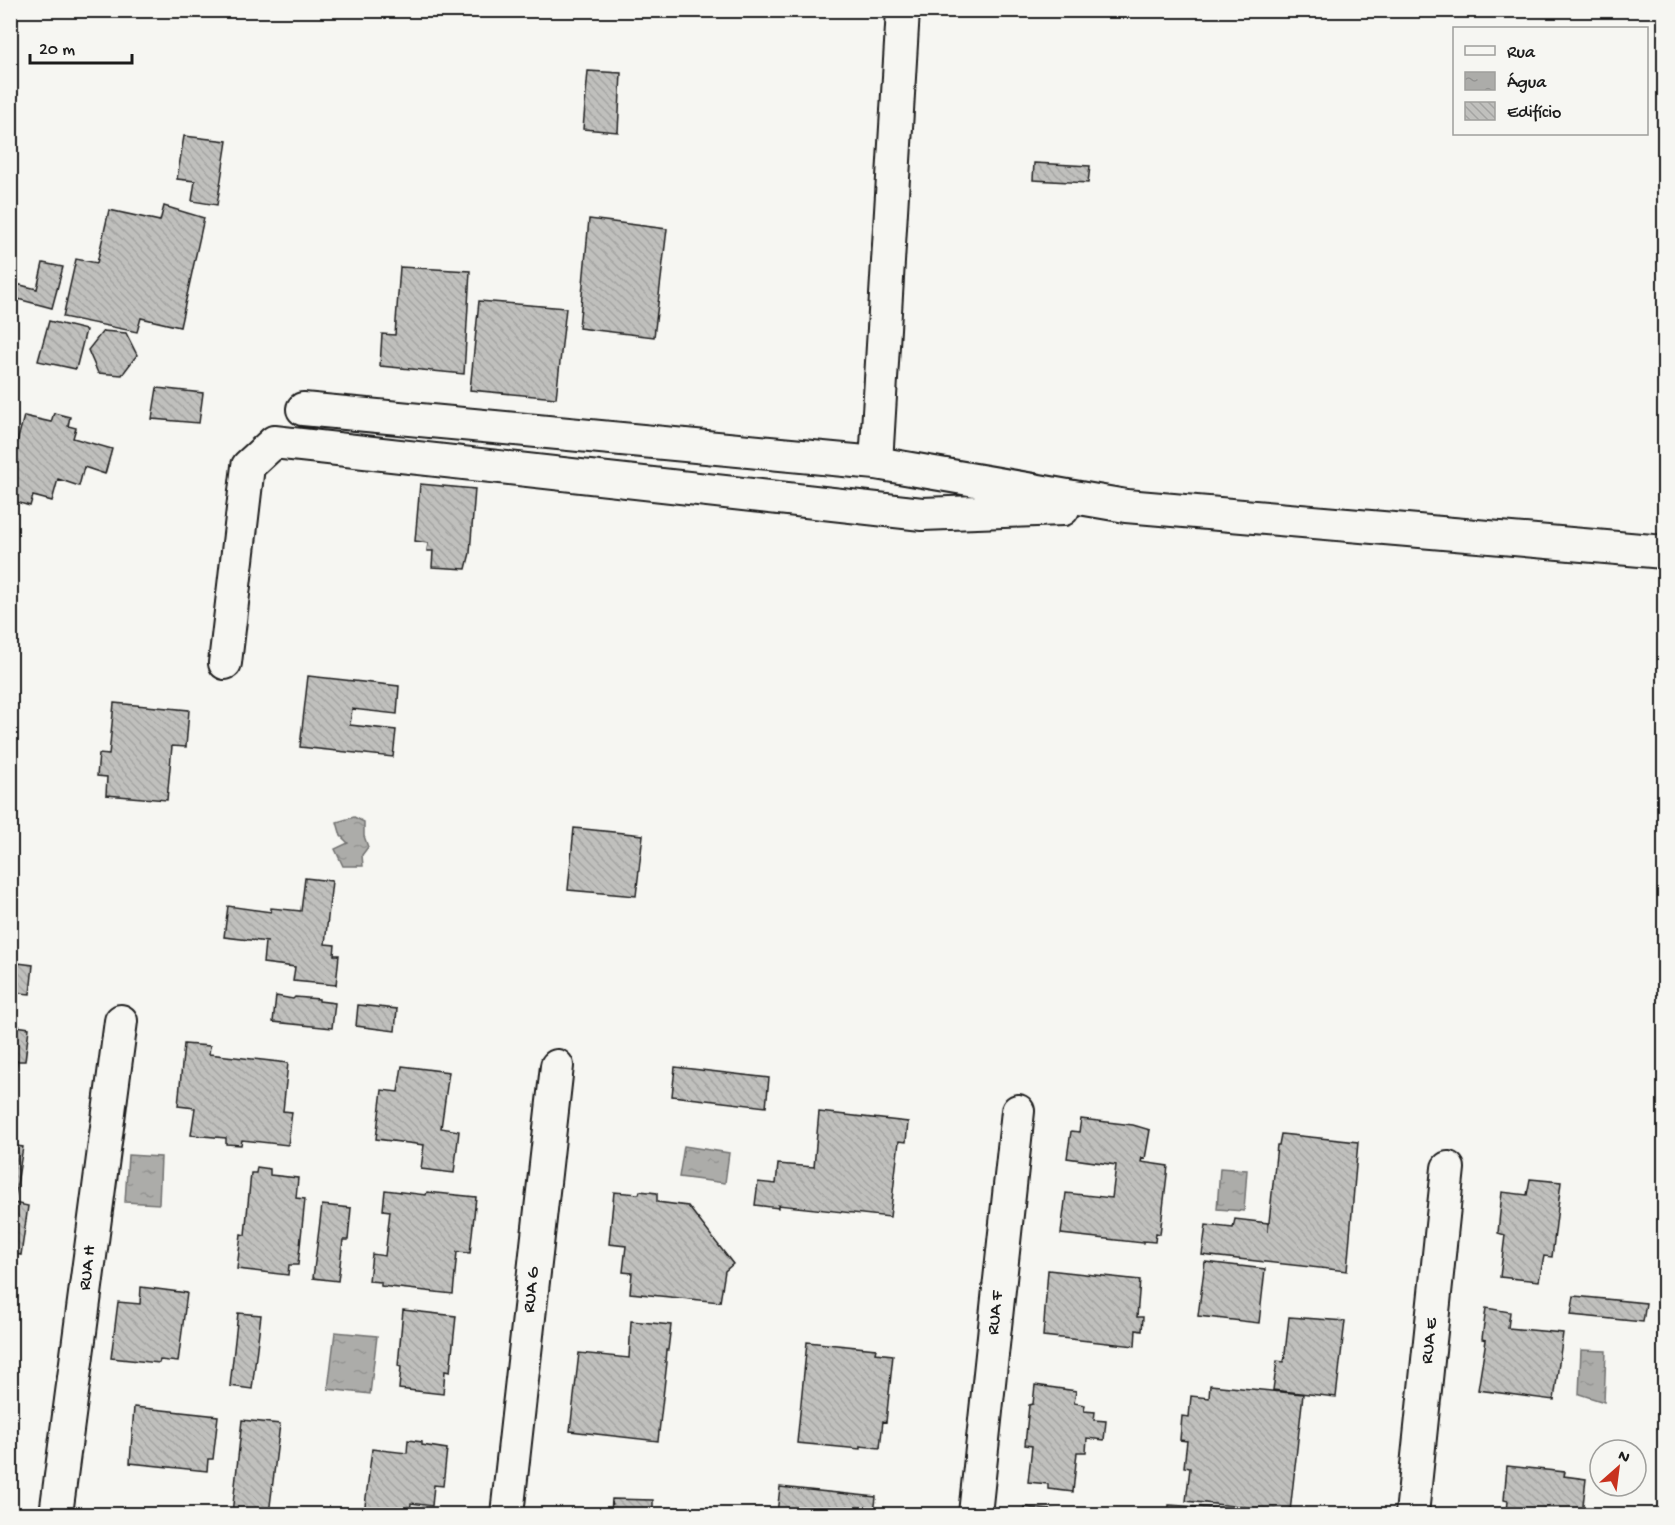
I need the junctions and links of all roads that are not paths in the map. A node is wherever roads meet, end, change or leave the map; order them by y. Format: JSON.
{"nodes":[{"id":1,"x":903,"y":10,"type":"edge"},
{"id":2,"x":303,"y":409,"type":"dead end"},
{"id":3,"x":876,"y":463,"type":"junction"},
{"id":4,"x":1126,"y":506,"type":"junction"},
{"id":5,"x":1665,"y":552,"type":"edge"},
{"id":6,"x":225,"y":663,"type":"dead end"},
{"id":7,"x":121,"y":1021,"type":"dead end"},
{"id":8,"x":557,"y":1066,"type":"dead end"},
{"id":9,"x":1018,"y":1111,"type":"dead end"},
{"id":10,"x":1448,"y":1168,"type":"dead end"},
{"id":11,"x":56,"y":1515,"type":"edge"},
{"id":12,"x":507,"y":1515,"type":"edge"},
{"id":13,"x":975,"y":1515,"type":"edge"},
{"id":14,"x":1412,"y":1515,"type":"edge"}],
"edges":[{"from":1,"to":3,"type":"street"},
{"from":2,"to":3,"type":"street"},
{"from":3,"to":4,"type":"street"},
{"from":4,"to":5,"type":"street"},
{"from":4,"to":6,"type":"street"},
{"from":7,"to":11,"type":"street","name":"RUA H"},
{"from":8,"to":12,"type":"street","name":"RUA G"},
{"from":9,"to":13,"type":"street","name":"RUA F"},
{"from":10,"to":14,"type":"street","name":"RUA E"}]}
